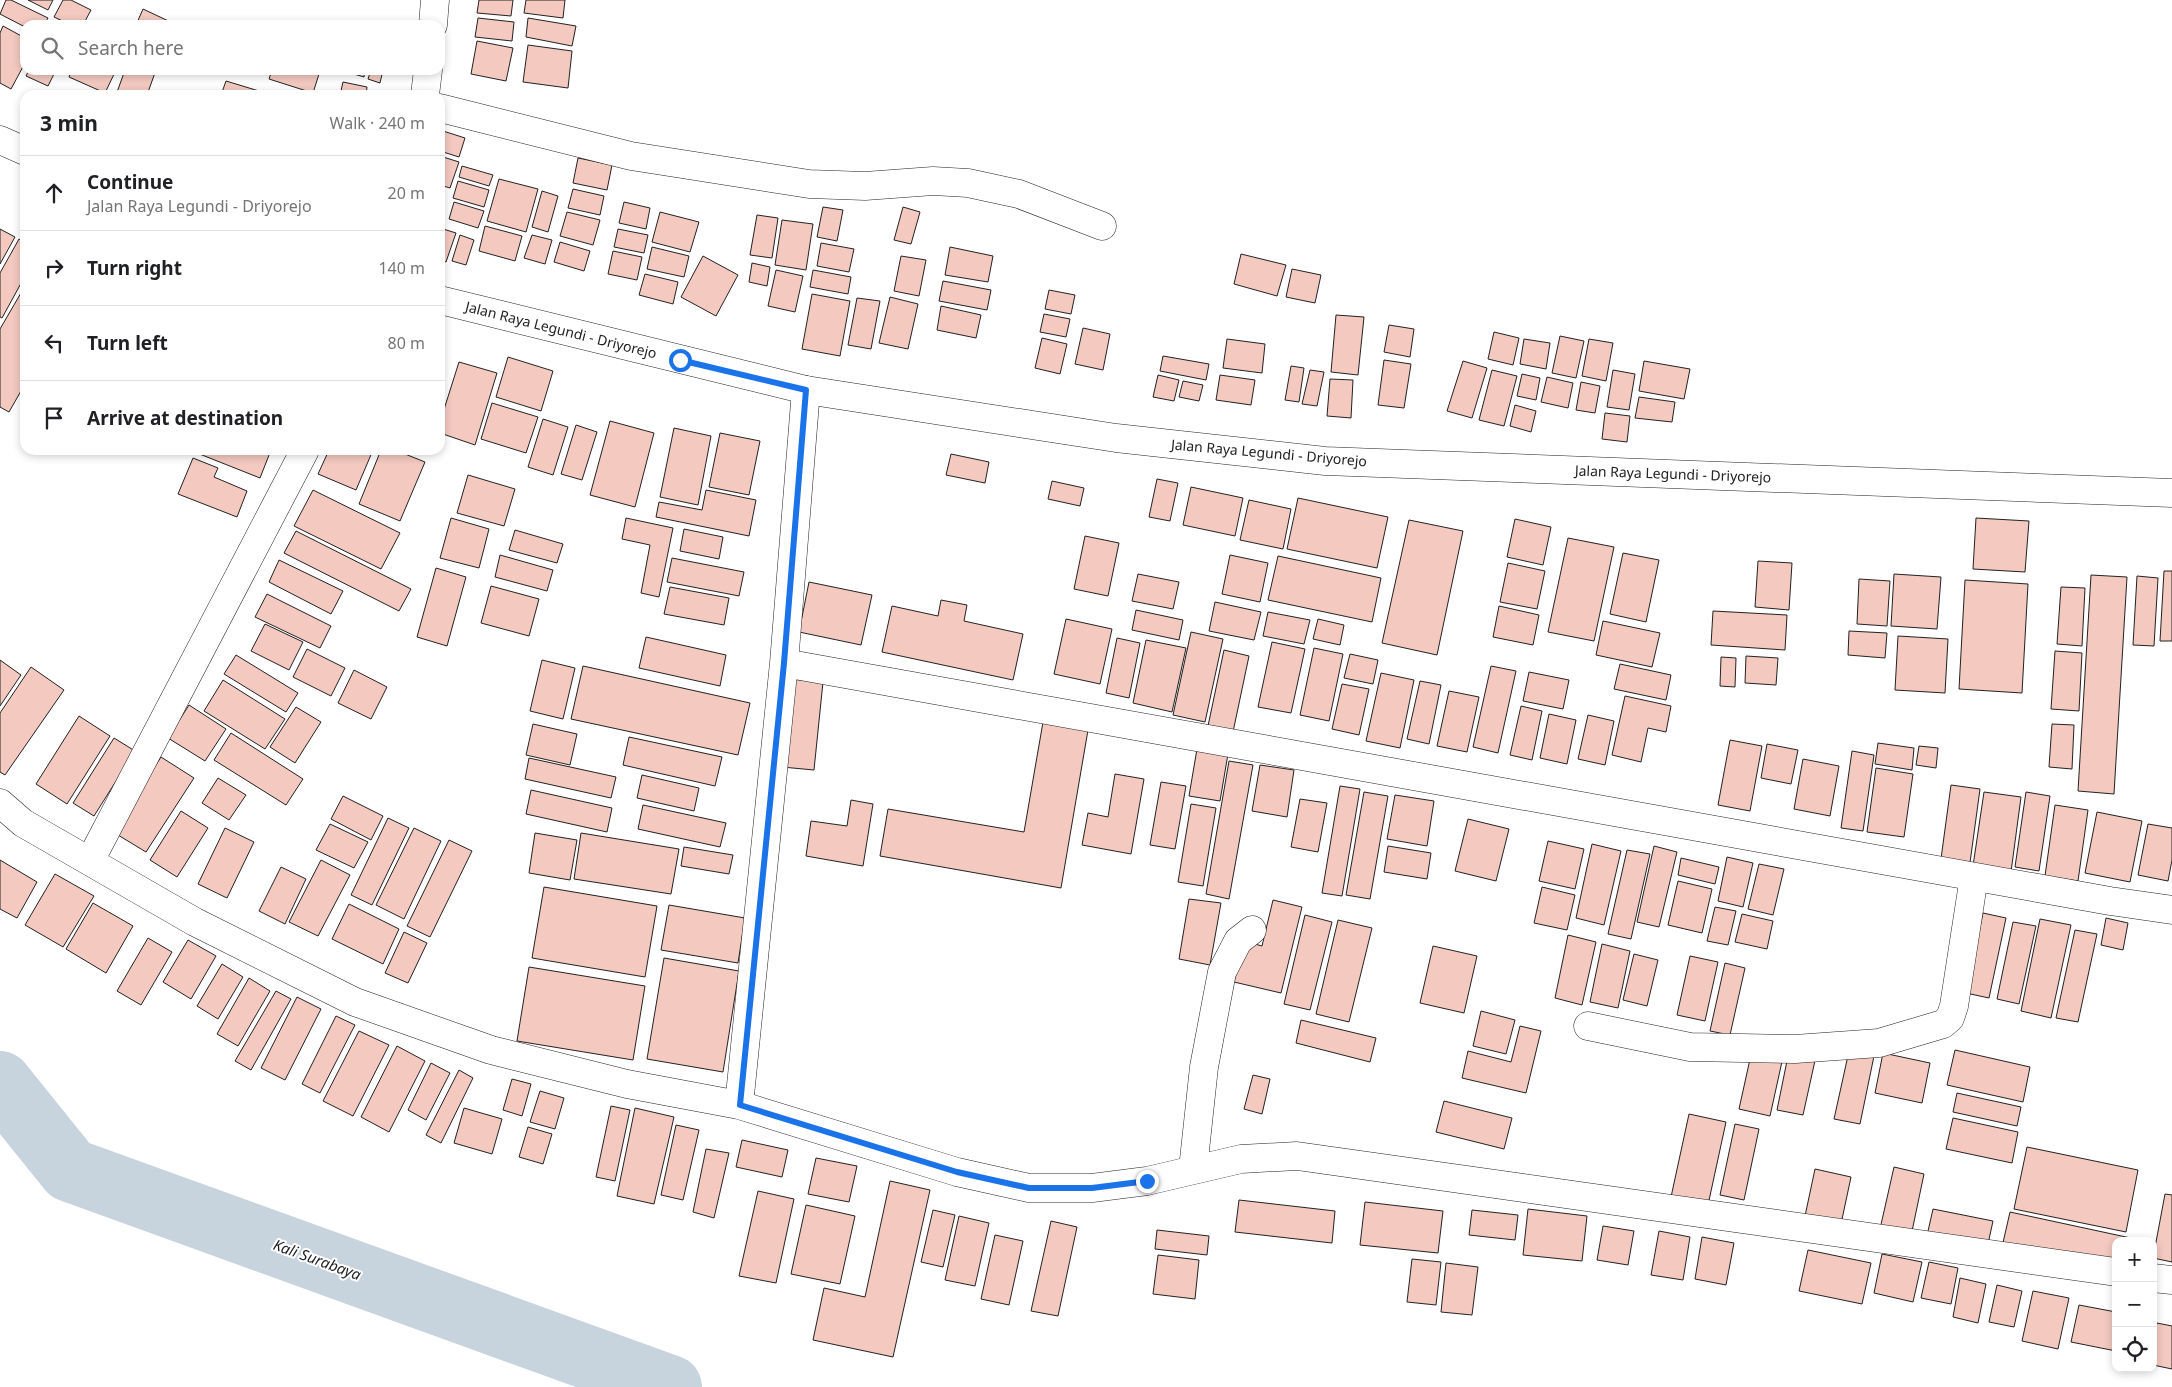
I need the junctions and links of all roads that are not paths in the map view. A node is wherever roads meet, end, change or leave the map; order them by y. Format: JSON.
{"nodes":[{"id":1,"x":435,"y":0,"type":"edge"},
{"id":2,"x":433,"y":20,"type":"edge"},
{"id":3,"x":427,"y":75,"type":"edge"},
{"id":4,"x":426,"y":90,"type":"edge"},
{"id":5,"x":445,"y":109,"type":"edge"},
{"id":6,"x":0,"y":140,"type":"edge"},
{"id":7,"x":20,"y":148,"type":"edge"},
{"id":8,"x":1102,"y":226,"type":"dead end"},
{"id":9,"x":445,"y":301,"type":"edge"},
{"id":10,"x":806,"y":390,"type":"junction"},
{"id":11,"x":302,"y":455,"type":"edge"},
{"id":12,"x":2172,"y":493,"type":"edge"},
{"id":13,"x":784,"y":663,"type":"junction"},
{"id":14,"x":0,"y":803,"type":"edge"},
{"id":15,"x":90,"y":861,"type":"junction"},
{"id":16,"x":1974,"y":877,"type":"junction"},
{"id":17,"x":2172,"y":910,"type":"edge"},
{"id":18,"x":1252,"y":930,"type":"dead end"},
{"id":19,"x":1588,"y":1026,"type":"dead end"},
{"id":20,"x":740,"y":1105,"type":"junction"},
{"id":21,"x":1193,"y":1170,"type":"junction"},
{"id":22,"x":2112,"y":1271,"type":"edge"},
{"id":23,"x":2157,"y":1278,"type":"edge"},
{"id":24,"x":2172,"y":1280,"type":"edge"}],
"edges":[{"from":1,"to":2,"type":"street"},
{"from":3,"to":4,"type":"street"},
{"from":5,"to":8,"type":"street"},
{"from":6,"to":7,"type":"street"},
{"from":9,"to":10,"type":"street","name":"Jalan Raya Legundi - Driyorejo"},
{"from":10,"to":12,"type":"street","name":"Jalan Raya Legundi - Driyorejo"},
{"from":10,"to":13,"type":"street"},
{"from":11,"to":15,"type":"street"},
{"from":13,"to":16,"type":"street"},
{"from":13,"to":20,"type":"street"},
{"from":14,"to":15,"type":"street"},
{"from":15,"to":20,"type":"street"},
{"from":16,"to":17,"type":"street"},
{"from":16,"to":19,"type":"street"},
{"from":18,"to":21,"type":"street"},
{"from":20,"to":21,"type":"street"},
{"from":21,"to":22,"type":"street"},
{"from":23,"to":24,"type":"street"}]}
